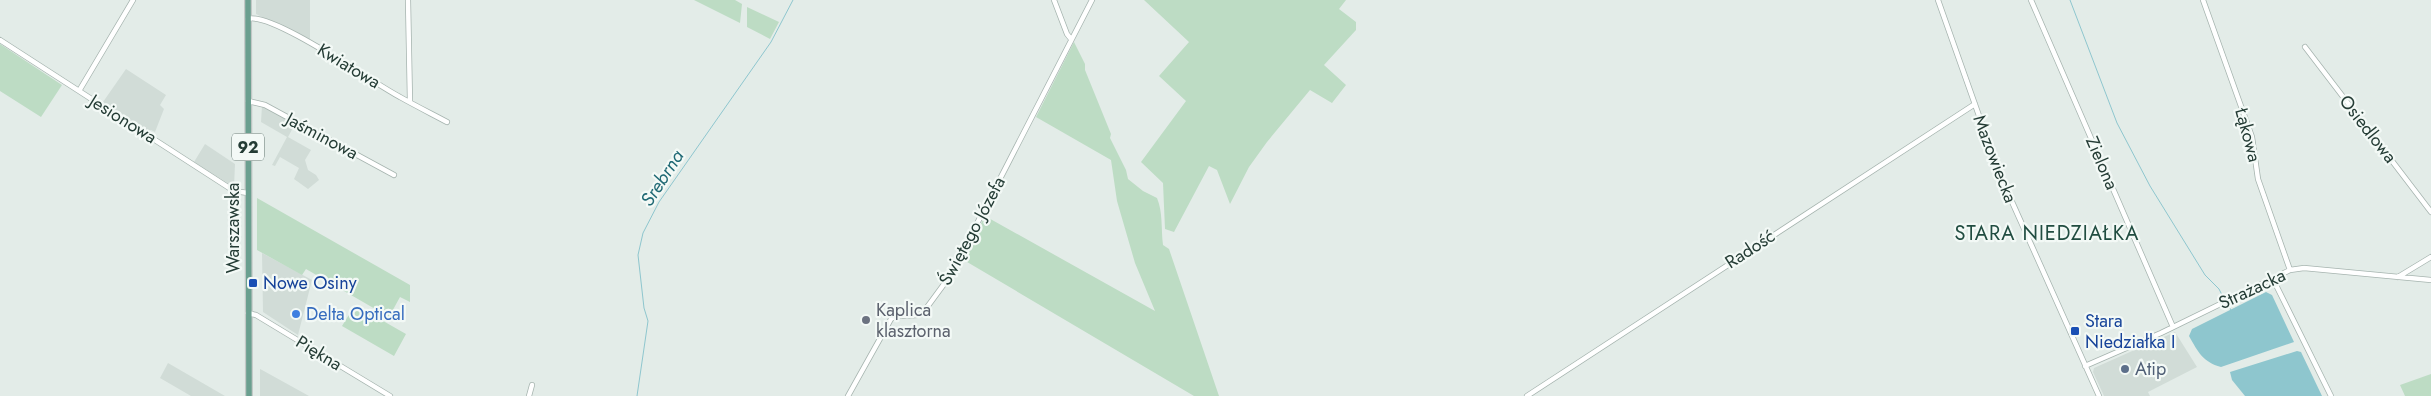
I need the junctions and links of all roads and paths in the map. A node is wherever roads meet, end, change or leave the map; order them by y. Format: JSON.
{"nodes":[{"id":1,"x":133,"y":0,"type":"edge"},
{"id":2,"x":248,"y":0,"type":"edge"},
{"id":3,"x":408,"y":0,"type":"edge"},
{"id":4,"x":1054,"y":0,"type":"edge"},
{"id":5,"x":1092,"y":0,"type":"edge"},
{"id":6,"x":1938,"y":0,"type":"edge"},
{"id":7,"x":2031,"y":0,"type":"edge"},
{"id":8,"x":2203,"y":0,"type":"edge"},
{"id":9,"x":248,"y":19,"type":"junction"},
{"id":10,"x":1071,"y":39,"type":"junction"},
{"id":11,"x":0,"y":40,"type":"edge"},
{"id":12,"x":2305,"y":47,"type":"dead end"},
{"id":13,"x":79,"y":92,"type":"junction"},
{"id":14,"x":248,"y":101,"type":"junction"},
{"id":15,"x":410,"y":102,"type":"junction"},
{"id":16,"x":1975,"y":104,"type":"junction"},
{"id":17,"x":447,"y":122,"type":"dead end"},
{"id":18,"x":394,"y":175,"type":"dead end"},
{"id":19,"x":248,"y":193,"type":"junction"},
{"id":20,"x":2431,"y":212,"type":"edge"},
{"id":21,"x":2431,"y":257,"type":"edge"},
{"id":22,"x":2290,"y":270,"type":"junction"},
{"id":23,"x":2398,"y":276,"type":"junction"},
{"id":24,"x":2273,"y":278,"type":"junction"},
{"id":25,"x":2431,"y":280,"type":"edge"},
{"id":26,"x":248,"y":313,"type":"junction"},
{"id":27,"x":2173,"y":327,"type":"junction"},
{"id":28,"x":2085,"y":366,"type":"junction"},
{"id":29,"x":532,"y":385,"type":"dead end"},
{"id":30,"x":249,"y":396,"type":"edge"},
{"id":31,"x":390,"y":396,"type":"edge"},
{"id":32,"x":529,"y":396,"type":"edge"},
{"id":33,"x":848,"y":396,"type":"edge"},
{"id":34,"x":1527,"y":396,"type":"edge"},
{"id":35,"x":2099,"y":396,"type":"edge"},
{"id":36,"x":2331,"y":396,"type":"edge"}],
"edges":[{"from":1,"to":13,"type":"street"},
{"from":2,"to":9,"type":"main road","name":"Warszawska","number":"92"},
{"from":3,"to":15,"type":"street"},
{"from":4,"to":10,"type":"street"},
{"from":5,"to":10,"type":"street","name":"Świętego Józefa"},
{"from":6,"to":16,"type":"street","name":"Mazowiecka"},
{"from":7,"to":27,"type":"street","name":"Zielona"},
{"from":8,"to":22,"type":"street","name":"Łąkowa"},
{"from":9,"to":14,"type":"main road","name":"Warszawska","number":"92"},
{"from":9,"to":15,"type":"street","name":"Kwiatowa"},
{"from":10,"to":33,"type":"street","name":"Świętego Józefa"},
{"from":11,"to":13,"type":"street","name":"Jesionowa"},
{"from":12,"to":20,"type":"street","name":"Osiedlowa"},
{"from":13,"to":19,"type":"street","name":"Jesionowa"},
{"from":14,"to":18,"type":"street","name":"Jaśminowa"},
{"from":14,"to":19,"type":"main road","name":"Warszawska","number":"92"},
{"from":15,"to":17,"type":"street","name":"Kwiatowa"},
{"from":16,"to":28,"type":"street","name":"Mazowiecka"},
{"from":16,"to":34,"type":"street","name":"Radość"},
{"from":19,"to":26,"type":"main road","name":"Warszawska","number":"92"},
{"from":21,"to":23,"type":"street"},
{"from":22,"to":23,"type":"street","name":"Strażacka"},
{"from":22,"to":24,"type":"street","name":"Strażacka"},
{"from":23,"to":25,"type":"street","name":"Strażacka"},
{"from":24,"to":27,"type":"street","name":"Strażacka"},
{"from":24,"to":36,"type":"street"},
{"from":26,"to":30,"type":"main road","name":"Warszawska","number":"92"},
{"from":26,"to":31,"type":"street","name":"Piękna"},
{"from":27,"to":28,"type":"street","name":"Strażacka"},
{"from":28,"to":35,"type":"street","name":"Mazowiecka"},
{"from":29,"to":32,"type":"street"}]}
